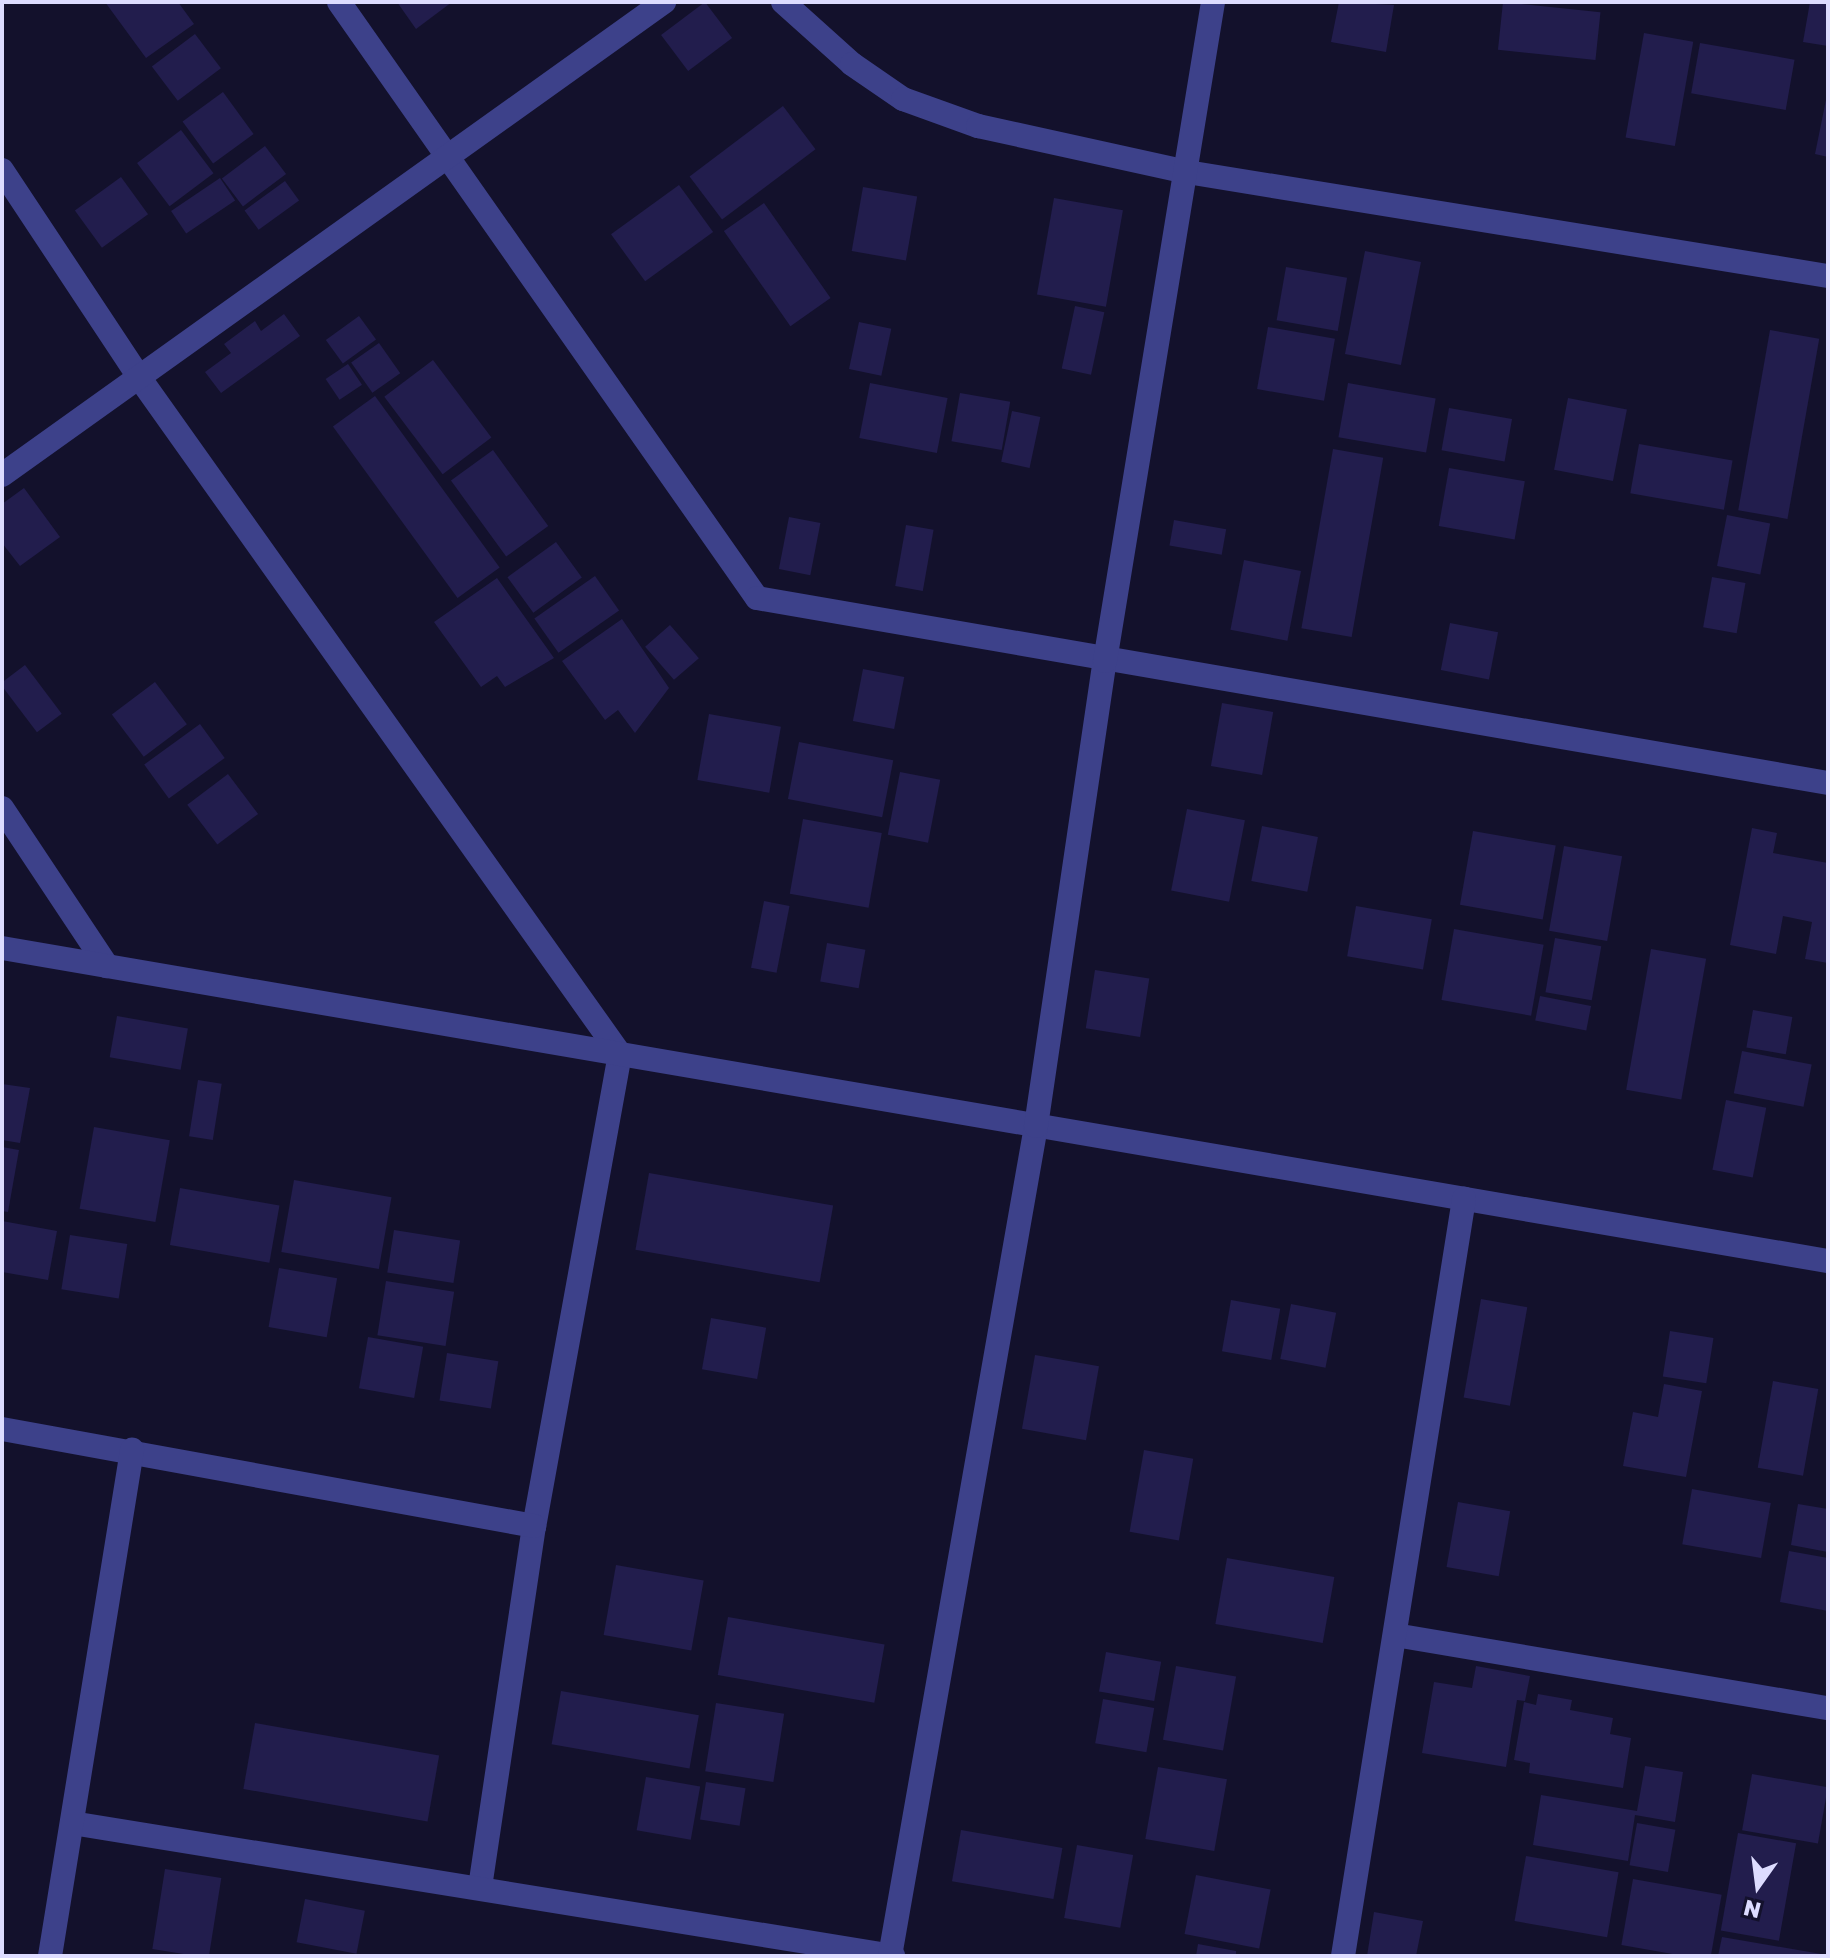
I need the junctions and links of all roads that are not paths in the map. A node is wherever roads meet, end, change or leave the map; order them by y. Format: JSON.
{"nodes":[{"id":1,"x":339,"y":2,"type":"edge"},
{"id":2,"x":664,"y":2,"type":"edge"},
{"id":3,"x":783,"y":2,"type":"edge"},
{"id":4,"x":1213,"y":2,"type":"edge"},
{"id":5,"x":449,"y":154,"type":"junction"},
{"id":6,"x":2,"y":170,"type":"edge"},
{"id":7,"x":1187,"y":172,"type":"junction"},
{"id":8,"x":1828,"y":276,"type":"edge"},
{"id":9,"x":141,"y":380,"type":"junction"},
{"id":10,"x":2,"y":475,"type":"edge"},
{"id":11,"x":1105,"y":661,"type":"junction"},
{"id":12,"x":1828,"y":783,"type":"edge"},
{"id":13,"x":2,"y":808,"type":"edge"},
{"id":14,"x":2,"y":948,"type":"edge"},
{"id":15,"x":107,"y":966,"type":"junction"},
{"id":16,"x":620,"y":1054,"type":"junction"},
{"id":17,"x":1036,"y":1126,"type":"junction"},
{"id":18,"x":1464,"y":1199,"type":"junction"},
{"id":19,"x":1828,"y":1261,"type":"edge"},
{"id":20,"x":2,"y":1429,"type":"edge"},
{"id":21,"x":132,"y":1450,"type":"junction"},
{"id":22,"x":534,"y":1526,"type":"junction"},
{"id":23,"x":1395,"y":1635,"type":"junction"},
{"id":24,"x":1828,"y":1708,"type":"edge"},
{"id":25,"x":72,"y":1823,"type":"junction"},
{"id":26,"x":480,"y":1886,"type":"junction"},
{"id":27,"x":50,"y":1956,"type":"edge"},
{"id":28,"x":891,"y":1956,"type":"edge"},
{"id":29,"x":1343,"y":1956,"type":"edge"}],
"edges":[{"from":1,"to":5,"type":"street"},
{"from":2,"to":5,"type":"street"},
{"from":3,"to":7,"type":"street"},
{"from":4,"to":7,"type":"street"},
{"from":5,"to":9,"type":"street"},
{"from":5,"to":11,"type":"street"},
{"from":6,"to":9,"type":"street"},
{"from":7,"to":8,"type":"street"},
{"from":7,"to":11,"type":"street"},
{"from":9,"to":10,"type":"street"},
{"from":9,"to":16,"type":"street"},
{"from":11,"to":12,"type":"street"},
{"from":11,"to":17,"type":"street"},
{"from":13,"to":15,"type":"street"},
{"from":14,"to":15,"type":"street"},
{"from":15,"to":16,"type":"street"},
{"from":16,"to":17,"type":"street"},
{"from":16,"to":22,"type":"street"},
{"from":17,"to":18,"type":"street"},
{"from":17,"to":28,"type":"street"},
{"from":18,"to":19,"type":"street"},
{"from":18,"to":23,"type":"street"},
{"from":20,"to":21,"type":"street"},
{"from":21,"to":22,"type":"street"},
{"from":21,"to":25,"type":"street"},
{"from":22,"to":26,"type":"street"},
{"from":23,"to":24,"type":"street"},
{"from":23,"to":29,"type":"street"},
{"from":25,"to":26,"type":"street"},
{"from":25,"to":27,"type":"street"},
{"from":26,"to":28,"type":"street"}]}
